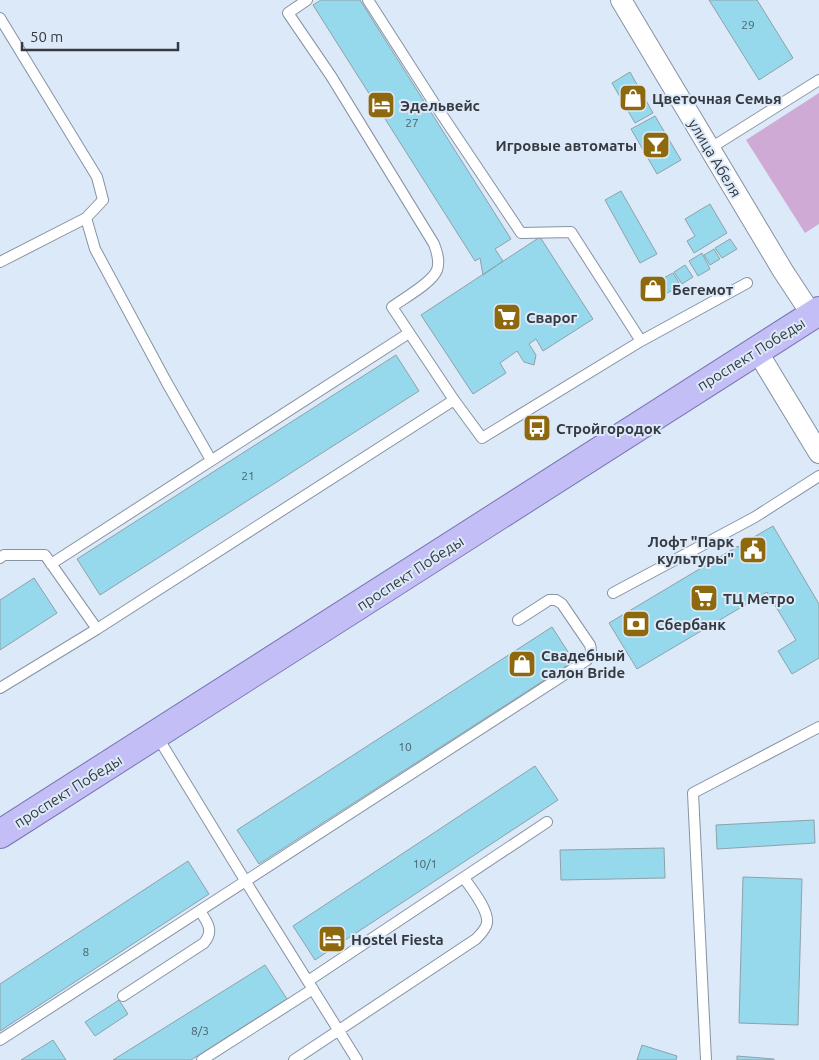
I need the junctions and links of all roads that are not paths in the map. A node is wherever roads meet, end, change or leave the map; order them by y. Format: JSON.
{"nodes":[{"id":1,"x":307,"y":0,"type":"edge"},
{"id":2,"x":368,"y":0,"type":"edge"},
{"id":3,"x":621,"y":0,"type":"edge"},
{"id":4,"x":0,"y":18,"type":"edge"},
{"id":5,"x":819,"y":80,"type":"edge"},
{"id":6,"x":709,"y":149,"type":"junction"},
{"id":7,"x":86,"y":218,"type":"junction"},
{"id":8,"x":0,"y":262,"type":"edge"},
{"id":9,"x":747,"y":283,"type":"dead end"},
{"id":10,"x":816,"y":313,"type":"edge"},
{"id":11,"x":409,"y":333,"type":"junction"},
{"id":12,"x":641,"y":340,"type":"junction"},
{"id":13,"x":757,"y":351,"type":"junction"},
{"id":14,"x":454,"y":400,"type":"junction"},
{"id":15,"x":816,"y":441,"type":"edge"},
{"id":16,"x":211,"y":460,"type":"junction"},
{"id":17,"x":819,"y":476,"type":"edge"},
{"id":18,"x":0,"y":558,"type":"edge"},
{"id":19,"x":51,"y":564,"type":"junction"},
{"id":20,"x":613,"y":593,"type":"dead end"},
{"id":21,"x":518,"y":620,"type":"dead end"},
{"id":22,"x":97,"y":629,"type":"junction"},
{"id":23,"x":0,"y":688,"type":"edge"},
{"id":24,"x":819,"y":727,"type":"edge"},
{"id":25,"x":156,"y":736,"type":"junction"},
{"id":26,"x":547,"y":822,"type":"dead end"},
{"id":27,"x":0,"y":834,"type":"edge"},
{"id":28,"x":464,"y":878,"type":"junction"},
{"id":29,"x":246,"y":882,"type":"junction"},
{"id":30,"x":200,"y":911,"type":"junction"},
{"id":31,"x":311,"y":985,"type":"junction"},
{"id":32,"x":123,"y":996,"type":"dead end"},
{"id":33,"x":339,"y":1030,"type":"junction"},
{"id":34,"x":0,"y":1040,"type":"edge"},
{"id":35,"x":202,"y":1060,"type":"edge"},
{"id":36,"x":294,"y":1060,"type":"edge"},
{"id":37,"x":357,"y":1060,"type":"edge"},
{"id":38,"x":706,"y":1060,"type":"edge"}],
"edges":[{"from":1,"to":11,"type":"lane"},
{"from":2,"to":12,"type":"lane"},
{"from":3,"to":6,"type":"street","name":"улица Абеля"},
{"from":4,"to":7,"type":"lane"},
{"from":5,"to":6,"type":"lane"},
{"from":6,"to":10,"type":"street","name":"улица Абеля"},
{"from":7,"to":8,"type":"lane"},
{"from":7,"to":16,"type":"lane"},
{"from":9,"to":12,"type":"lane"},
{"from":10,"to":13,"type":"main road","name":"проспект Победы"},
{"from":11,"to":14,"type":"lane"},
{"from":11,"to":16,"type":"lane"},
{"from":12,"to":14,"type":"lane"},
{"from":13,"to":15,"type":"street"},
{"from":13,"to":25,"type":"main road","name":"проспект Победы"},
{"from":14,"to":22,"type":"lane"},
{"from":16,"to":19,"type":"lane"},
{"from":17,"to":20,"type":"lane"},
{"from":18,"to":19,"type":"lane"},
{"from":19,"to":22,"type":"lane"},
{"from":21,"to":29,"type":"lane"},
{"from":22,"to":23,"type":"lane"},
{"from":24,"to":38,"type":"lane"},
{"from":25,"to":27,"type":"main road","name":"проспект Победы"},
{"from":25,"to":29,"type":"lane"},
{"from":26,"to":28,"type":"lane"},
{"from":28,"to":31,"type":"lane"},
{"from":28,"to":33,"type":"lane"},
{"from":29,"to":30,"type":"lane"},
{"from":29,"to":31,"type":"lane"},
{"from":30,"to":32,"type":"lane"},
{"from":30,"to":34,"type":"lane"},
{"from":31,"to":33,"type":"lane"},
{"from":31,"to":35,"type":"lane"},
{"from":33,"to":36,"type":"lane"},
{"from":33,"to":37,"type":"lane"}]}
